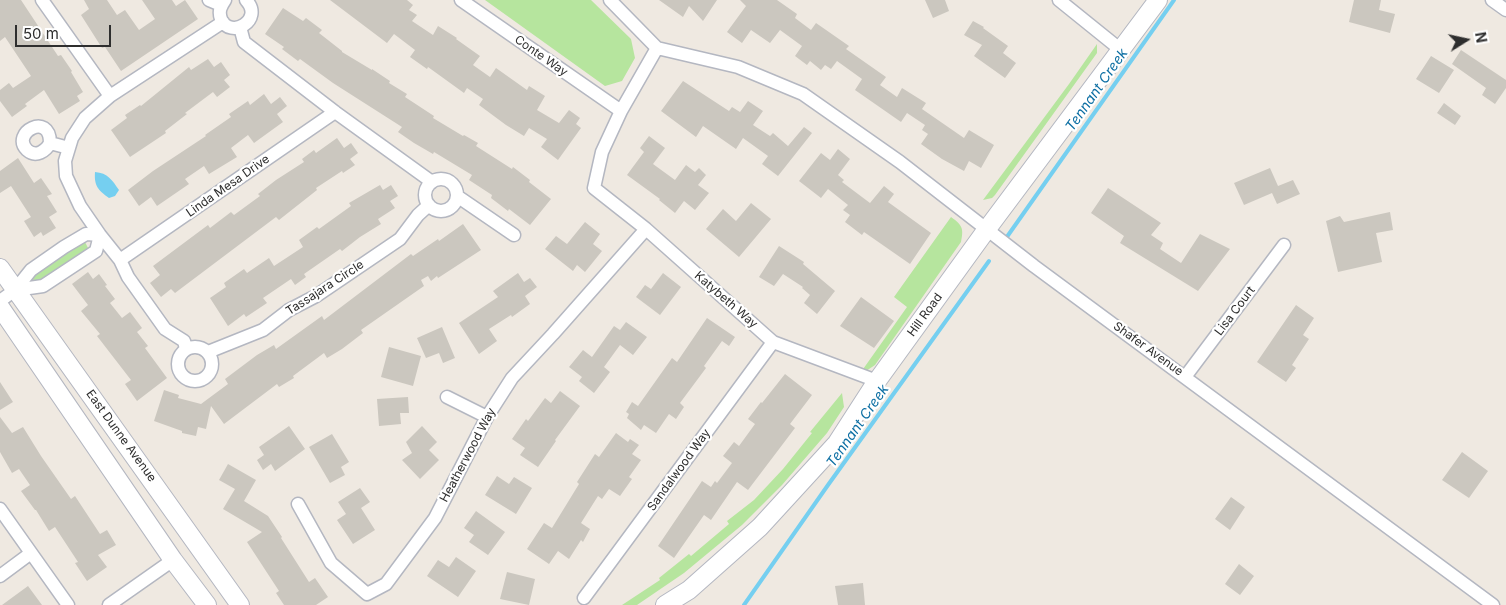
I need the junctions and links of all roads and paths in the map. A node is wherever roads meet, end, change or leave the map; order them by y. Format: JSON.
{"nodes":[{"id":1,"x":42,"y":0,"type":"edge"},
{"id":2,"x":209,"y":0,"type":"edge"},
{"id":3,"x":246,"y":0,"type":"edge"},
{"id":4,"x":461,"y":0,"type":"edge"},
{"id":5,"x":610,"y":0,"type":"edge"},
{"id":6,"x":1059,"y":0,"type":"edge"},
{"id":7,"x":1158,"y":0,"type":"edge"},
{"id":8,"x":1492,"y":0,"type":"edge"},
{"id":9,"x":223,"y":2,"type":"edge"},
{"id":10,"x":1506,"y":10,"type":"edge"},
{"id":11,"x":223,"y":22,"type":"junction"},
{"id":12,"x":240,"y":27,"type":"junction"},
{"id":13,"x":657,"y":48,"type":"junction"},
{"id":14,"x":1121,"y":50,"type":"junction"},
{"id":15,"x":110,"y":96,"type":"junction"},
{"id":16,"x":621,"y":111,"type":"junction"},
{"id":17,"x":335,"y":112,"type":"junction"},
{"id":18,"x":50,"y":143,"type":"dead end"},
{"id":19,"x":69,"y":148,"type":"junction"},
{"id":20,"x":432,"y":182,"type":"junction"},
{"id":21,"x":457,"y":196,"type":"junction"},
{"id":22,"x":429,"y":205,"type":"junction"},
{"id":23,"x":646,"y":229,"type":"junction"},
{"id":24,"x":987,"y":229,"type":"junction"},
{"id":25,"x":100,"y":235,"type":"junction"},
{"id":26,"x":514,"y":235,"type":"dead end"},
{"id":27,"x":1284,"y":245,"type":"dead end"},
{"id":28,"x":120,"y":260,"type":"junction"},
{"id":29,"x":0,"y":268,"type":"edge"},
{"id":30,"x":15,"y":290,"type":"junction"},
{"id":31,"x":0,"y":301,"type":"edge"},
{"id":32,"x":0,"y":308,"type":"edge"},
{"id":33,"x":773,"y":342,"type":"junction"},
{"id":34,"x":186,"y":349,"type":"junction"},
{"id":35,"x":208,"y":352,"type":"junction"},
{"id":36,"x":1185,"y":377,"type":"junction"},
{"id":37,"x":877,"y":381,"type":"junction"},
{"id":38,"x":447,"y":397,"type":"dead end"},
{"id":39,"x":486,"y":417,"type":"junction"},
{"id":40,"x":298,"y":504,"type":"dead end"},
{"id":41,"x":0,"y":509,"type":"edge"},
{"id":42,"x":31,"y":553,"type":"junction"},
{"id":43,"x":173,"y":560,"type":"junction"},
{"id":44,"x":0,"y":576,"type":"edge"},
{"id":45,"x":584,"y":598,"type":"dead end"},
{"id":46,"x":68,"y":605,"type":"edge"},
{"id":47,"x":109,"y":605,"type":"edge"},
{"id":48,"x":207,"y":605,"type":"edge"},
{"id":49,"x":240,"y":605,"type":"edge"},
{"id":50,"x":665,"y":605,"type":"edge"},
{"id":51,"x":1494,"y":605,"type":"edge"}],
"edges":[{"from":1,"to":15,"type":"street"},
{"from":2,"to":9,"type":"street"},
{"from":3,"to":12,"type":"street"},
{"from":4,"to":16,"type":"street","name":"Conte Way"},
{"from":5,"to":13,"type":"street"},
{"from":6,"to":14,"type":"street"},
{"from":7,"to":14,"type":"main road","name":"Hill Road"},
{"from":8,"to":10,"type":"street"},
{"from":9,"to":11,"type":"street"},
{"from":11,"to":12,"type":"street"},
{"from":11,"to":15,"type":"street"},
{"from":12,"to":17,"type":"street"},
{"from":13,"to":16,"type":"street"},
{"from":13,"to":24,"type":"street","name":"Shafer Avenue"},
{"from":14,"to":24,"type":"main road","name":"Hill Road"},
{"from":15,"to":19,"type":"street"},
{"from":16,"to":23,"type":"street","name":"Katybeth Way"},
{"from":17,"to":20,"type":"street"},
{"from":17,"to":28,"type":"street","name":"Linda Mesa Drive"},
{"from":18,"to":19,"type":"street"},
{"from":19,"to":25,"type":"street"},
{"from":20,"to":21,"type":"street"},
{"from":20,"to":22,"type":"street"},
{"from":21,"to":22,"type":"street"},
{"from":21,"to":26,"type":"street"},
{"from":22,"to":35,"type":"street","name":"Tassajara Circle"},
{"from":23,"to":33,"type":"street","name":"Katybeth Way"},
{"from":23,"to":39,"type":"street","name":"Heatherwood Way"},
{"from":24,"to":36,"type":"street","name":"Shafer Avenue"},
{"from":24,"to":37,"type":"main road","name":"Hill Road"},
{"from":25,"to":28,"type":"street"},
{"from":25,"to":30,"type":"street"},
{"from":25,"to":30,"type":"street"},
{"from":27,"to":36,"type":"street","name":"Lisa Court"},
{"from":28,"to":34,"type":"street"},
{"from":29,"to":30,"type":"main road","name":"East Dunne Avenue"},
{"from":30,"to":31,"type":"street"},
{"from":30,"to":49,"type":"main road","name":"East Dunne Avenue"},
{"from":32,"to":43,"type":"main road","name":"East Dunne Avenue"},
{"from":33,"to":37,"type":"street","name":"Katybeth Way"},
{"from":33,"to":45,"type":"street","name":"Sandalwood Way"},
{"from":34,"to":35,"type":"street"},
{"from":34,"to":35,"type":"street"},
{"from":36,"to":51,"type":"street","name":"Shafer Avenue"},
{"from":37,"to":50,"type":"main road","name":"Hill Road"},
{"from":38,"to":39,"type":"street"},
{"from":39,"to":40,"type":"street","name":"Heatherwood Way"},
{"from":41,"to":42,"type":"street"},
{"from":42,"to":44,"type":"street"},
{"from":42,"to":46,"type":"street"},
{"from":43,"to":47,"type":"street"},
{"from":43,"to":48,"type":"main road","name":"East Dunne Avenue"}]}
